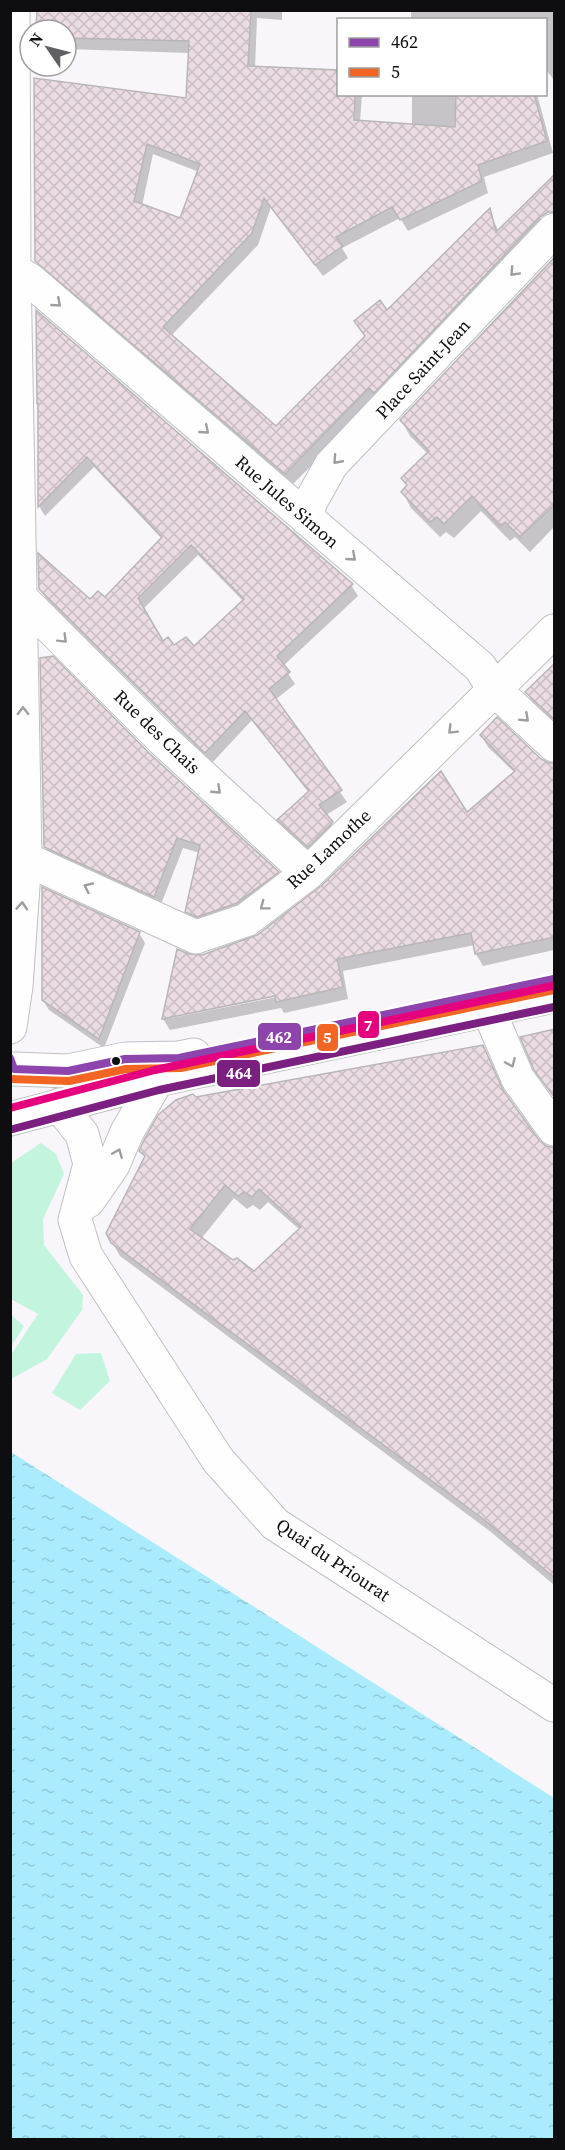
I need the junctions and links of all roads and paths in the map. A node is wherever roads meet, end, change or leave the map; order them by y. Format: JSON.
{"nodes":[{"id":1,"x":13,"y":10,"type":"edge"},
{"id":2,"x":555,"y":230,"type":"edge"},
{"id":3,"x":12,"y":269,"type":"edge"},
{"id":4,"x":307,"y":519,"type":"junction"},
{"id":5,"x":16,"y":592,"type":"edge"},
{"id":6,"x":555,"y":631,"type":"edge"},
{"id":7,"x":494,"y":689,"type":"junction"},
{"id":8,"x":555,"y":745,"type":"edge"},
{"id":9,"x":18,"y":855,"type":"edge"},
{"id":10,"x":308,"y":873,"type":"junction"},
{"id":11,"x":555,"y":979,"type":"edge"},
{"id":12,"x":555,"y":996,"type":"edge"},
{"id":13,"x":488,"y":1010,"type":"junction"},
{"id":14,"x":10,"y":1027,"type":"edge"},
{"id":15,"x":12,"y":1068,"type":"edge"},
{"id":16,"x":157,"y":1080,"type":"junction"},
{"id":17,"x":59,"y":1105,"type":"junction"},
{"id":18,"x":10,"y":1119,"type":"edge"},
{"id":19,"x":555,"y":1129,"type":"edge"},
{"id":20,"x":75,"y":1220,"type":"junction"},
{"id":21,"x":555,"y":1705,"type":"edge"}],
"edges":[{"from":1,"to":3,"type":"street"},
{"from":2,"to":4,"type":"street","name":"Place Saint-Jean","one_way":true},
{"from":3,"to":4,"type":"street","name":"Rue Jules Simon","one_way":true},
{"from":3,"to":5,"type":"street"},
{"from":4,"to":7,"type":"street","name":"Rue Jules Simon","one_way":true},
{"from":9,"to":5,"type":"street","one_way":true},
{"from":5,"to":10,"type":"street","name":"Rue des Chais","one_way":true},
{"from":6,"to":7,"type":"street","name":"Rue Lamothe"},
{"from":7,"to":8,"type":"street","name":"Rue Jules Simon","one_way":true},
{"from":7,"to":10,"type":"street","name":"Rue Lamothe","one_way":true},
{"from":10,"to":9,"type":"street","name":"Rue Lamothe","one_way":true},
{"from":14,"to":9,"type":"street","one_way":true},
{"from":11,"to":15,"type":"street"},
{"from":12,"to":13,"type":"street"},
{"from":13,"to":16,"type":"street"},
{"from":13,"to":19,"type":"street","one_way":true},
{"from":16,"to":17,"type":"street"},
{"from":20,"to":16,"type":"street","one_way":true},
{"from":17,"to":18,"type":"street"},
{"from":17,"to":20,"type":"street"},
{"from":20,"to":21,"type":"street","name":"Quai du Priourat"}]}
